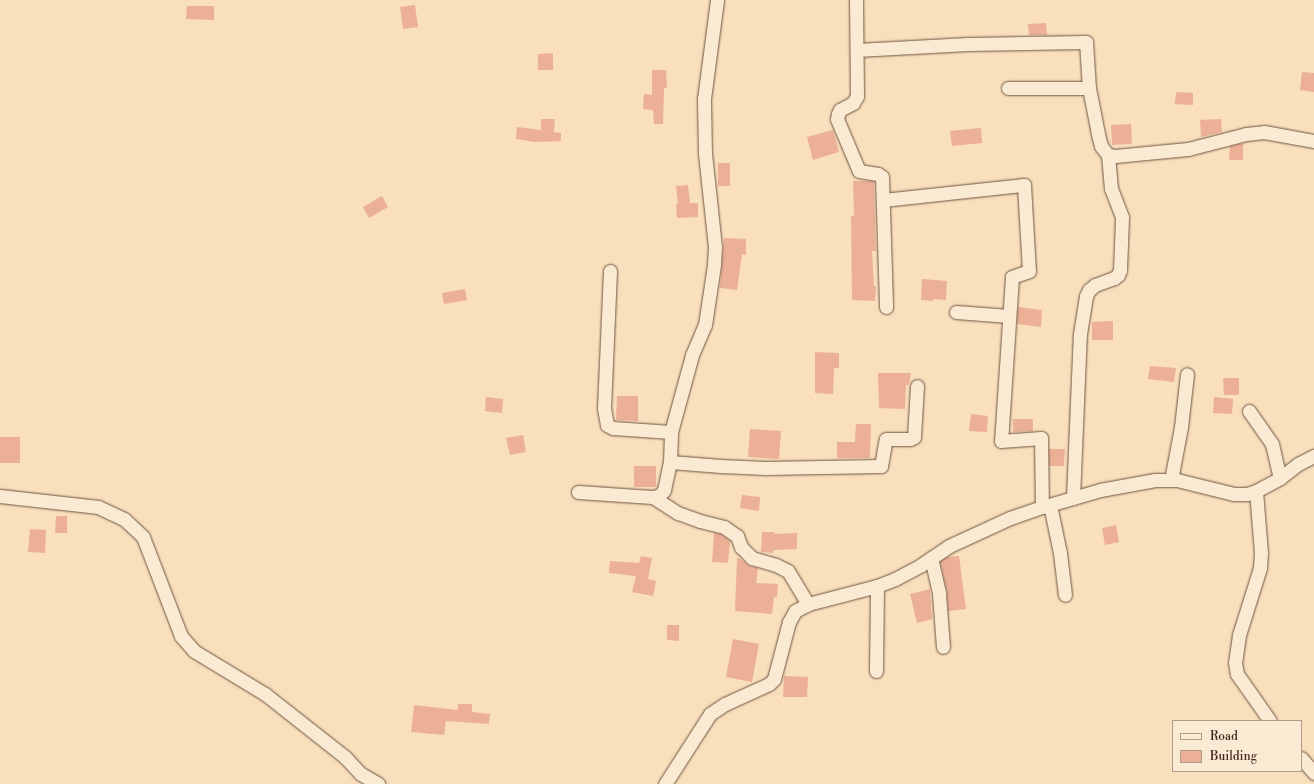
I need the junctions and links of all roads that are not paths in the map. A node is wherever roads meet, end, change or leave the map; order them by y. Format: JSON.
{"nodes":[{"id":1,"x":717,"y":0,"type":"edge"},
{"id":2,"x":856,"y":0,"type":"edge"},
{"id":3,"x":857,"y":50,"type":"junction"},
{"id":4,"x":1008,"y":88,"type":"dead end"},
{"id":5,"x":1089,"y":88,"type":"junction"},
{"id":6,"x":1314,"y":141,"type":"edge"},
{"id":7,"x":1108,"y":155,"type":"junction"},
{"id":8,"x":883,"y":200,"type":"junction"},
{"id":9,"x":610,"y":271,"type":"dead end"},
{"id":10,"x":886,"y":307,"type":"dead end"},
{"id":11,"x":956,"y":312,"type":"dead end"},
{"id":12,"x":1010,"y":316,"type":"junction"},
{"id":13,"x":1187,"y":374,"type":"dead end"},
{"id":14,"x":917,"y":386,"type":"dead end"},
{"id":15,"x":1249,"y":411,"type":"dead end"},
{"id":16,"x":671,"y":432,"type":"junction"},
{"id":17,"x":1314,"y":456,"type":"edge"},
{"id":18,"x":670,"y":462,"type":"junction"},
{"id":19,"x":1280,"y":478,"type":"junction"},
{"id":20,"x":1171,"y":480,"type":"junction"},
{"id":21,"x":1256,"y":491,"type":"junction"},
{"id":22,"x":578,"y":492,"type":"dead end"},
{"id":23,"x":0,"y":496,"type":"edge"},
{"id":24,"x":653,"y":497,"type":"junction"},
{"id":25,"x":1073,"y":498,"type":"junction"},
{"id":26,"x":1046,"y":506,"type":"junction"},
{"id":27,"x":931,"y":558,"type":"junction"},
{"id":28,"x":877,"y":586,"type":"junction"},
{"id":29,"x":1065,"y":595,"type":"dead end"},
{"id":30,"x":808,"y":604,"type":"junction"},
{"id":31,"x":944,"y":647,"type":"dead end"},
{"id":32,"x":876,"y":671,"type":"dead end"},
{"id":33,"x":1269,"y":720,"type":"edge"},
{"id":34,"x":1302,"y":759,"type":"edge"},
{"id":35,"x":1314,"y":773,"type":"edge"},
{"id":36,"x":378,"y":784,"type":"edge"},
{"id":37,"x":665,"y":784,"type":"edge"}],
"edges":[{"from":1,"to":16,"type":"street"},
{"from":2,"to":3,"type":"street"},
{"from":3,"to":5,"type":"street"},
{"from":3,"to":8,"type":"street"},
{"from":4,"to":5,"type":"street"},
{"from":5,"to":7,"type":"street"},
{"from":6,"to":7,"type":"street"},
{"from":7,"to":25,"type":"street"},
{"from":8,"to":10,"type":"street"},
{"from":8,"to":12,"type":"street"},
{"from":9,"to":16,"type":"street"},
{"from":11,"to":12,"type":"street"},
{"from":12,"to":26,"type":"street"},
{"from":13,"to":20,"type":"street"},
{"from":14,"to":18,"type":"street"},
{"from":15,"to":19,"type":"street"},
{"from":16,"to":18,"type":"street"},
{"from":17,"to":19,"type":"street"},
{"from":18,"to":24,"type":"street"},
{"from":19,"to":21,"type":"street"},
{"from":20,"to":21,"type":"street"},
{"from":20,"to":25,"type":"street"},
{"from":21,"to":33,"type":"street"},
{"from":22,"to":24,"type":"street"},
{"from":23,"to":36,"type":"street"},
{"from":24,"to":30,"type":"street"},
{"from":25,"to":26,"type":"street"},
{"from":26,"to":27,"type":"street"},
{"from":26,"to":29,"type":"street"},
{"from":27,"to":28,"type":"street"},
{"from":27,"to":31,"type":"street"},
{"from":28,"to":30,"type":"street"},
{"from":28,"to":32,"type":"street"},
{"from":30,"to":37,"type":"street"},
{"from":34,"to":35,"type":"street"}]}
